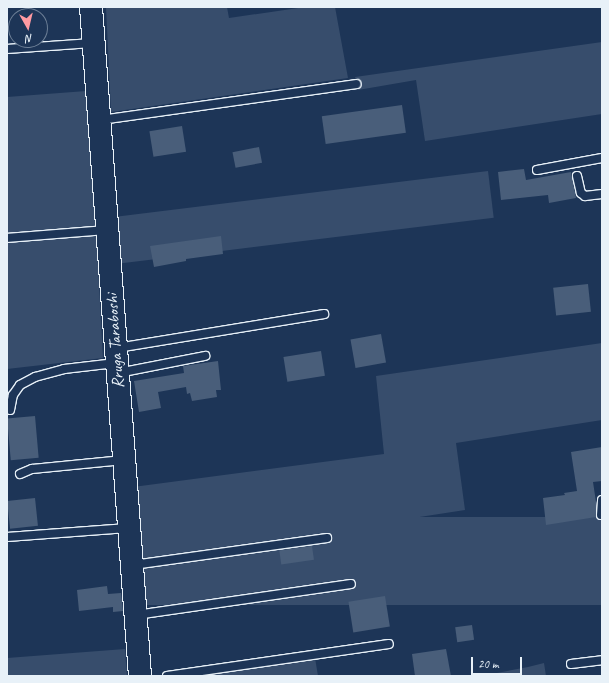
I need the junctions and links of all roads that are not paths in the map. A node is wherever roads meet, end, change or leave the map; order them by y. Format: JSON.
{"nodes":[{"id":1,"x":91,"y":7,"type":"edge"},
{"id":2,"x":94,"y":43,"type":"junction"},
{"id":3,"x":7,"y":49,"type":"edge"},
{"id":4,"x":356,"y":84,"type":"dead end"},
{"id":5,"x":99,"y":120,"type":"junction"},
{"id":6,"x":602,"y":158,"type":"edge"},
{"id":7,"x":537,"y":170,"type":"dead end"},
{"id":8,"x":577,"y":176,"type":"dead end"},
{"id":9,"x":602,"y":194,"type":"edge"},
{"id":10,"x":107,"y":230,"type":"junction"},
{"id":11,"x":7,"y":238,"type":"edge"},
{"id":12,"x":324,"y":314,"type":"dead end"},
{"id":13,"x":205,"y":356,"type":"dead end"},
{"id":14,"x":117,"y":362,"type":"junction"},
{"id":15,"x":10,"y":410,"type":"dead end"},
{"id":16,"x":124,"y":460,"type":"junction"},
{"id":17,"x":20,"y":474,"type":"dead end"},
{"id":18,"x":602,"y":500,"type":"edge"},
{"id":19,"x":601,"y":515,"type":"dead end"},
{"id":20,"x":129,"y":528,"type":"junction"},
{"id":21,"x":7,"y":537,"type":"edge"},
{"id":22,"x":327,"y":538,"type":"dead end"},
{"id":23,"x":132,"y":566,"type":"junction"},
{"id":24,"x":351,"y":584,"type":"dead end"},
{"id":25,"x":135,"y":616,"type":"junction"},
{"id":26,"x":389,"y":644,"type":"dead end"},
{"id":27,"x":602,"y":660,"type":"edge"},
{"id":28,"x":571,"y":664,"type":"dead end"},
{"id":29,"x":140,"y":676,"type":"edge"},
{"id":30,"x":167,"y":676,"type":"edge"}],
"edges":[{"from":1,"to":2,"type":"street","name":"Rruga Taraboshi"},
{"from":2,"to":3,"type":"lane"},
{"from":2,"to":5,"type":"street","name":"Rruga Taraboshi"},
{"from":4,"to":5,"type":"lane"},
{"from":5,"to":10,"type":"street","name":"Rruga Taraboshi"},
{"from":6,"to":7,"type":"lane"},
{"from":8,"to":9,"type":"lane"},
{"from":10,"to":11,"type":"lane"},
{"from":10,"to":14,"type":"street","name":"Rruga Taraboshi"},
{"from":12,"to":14,"type":"lane"},
{"from":13,"to":14,"type":"lane"},
{"from":14,"to":15,"type":"lane"},
{"from":14,"to":16,"type":"street","name":"Rruga Taraboshi"},
{"from":16,"to":17,"type":"lane"},
{"from":16,"to":20,"type":"street","name":"Rruga Taraboshi"},
{"from":18,"to":19,"type":"lane"},
{"from":20,"to":21,"type":"lane"},
{"from":20,"to":23,"type":"street","name":"Rruga Taraboshi"},
{"from":22,"to":23,"type":"lane"},
{"from":23,"to":25,"type":"street","name":"Rruga Taraboshi"},
{"from":24,"to":25,"type":"lane"},
{"from":25,"to":29,"type":"street","name":"Rruga Taraboshi"},
{"from":26,"to":30,"type":"lane"},
{"from":27,"to":28,"type":"lane"}]}
